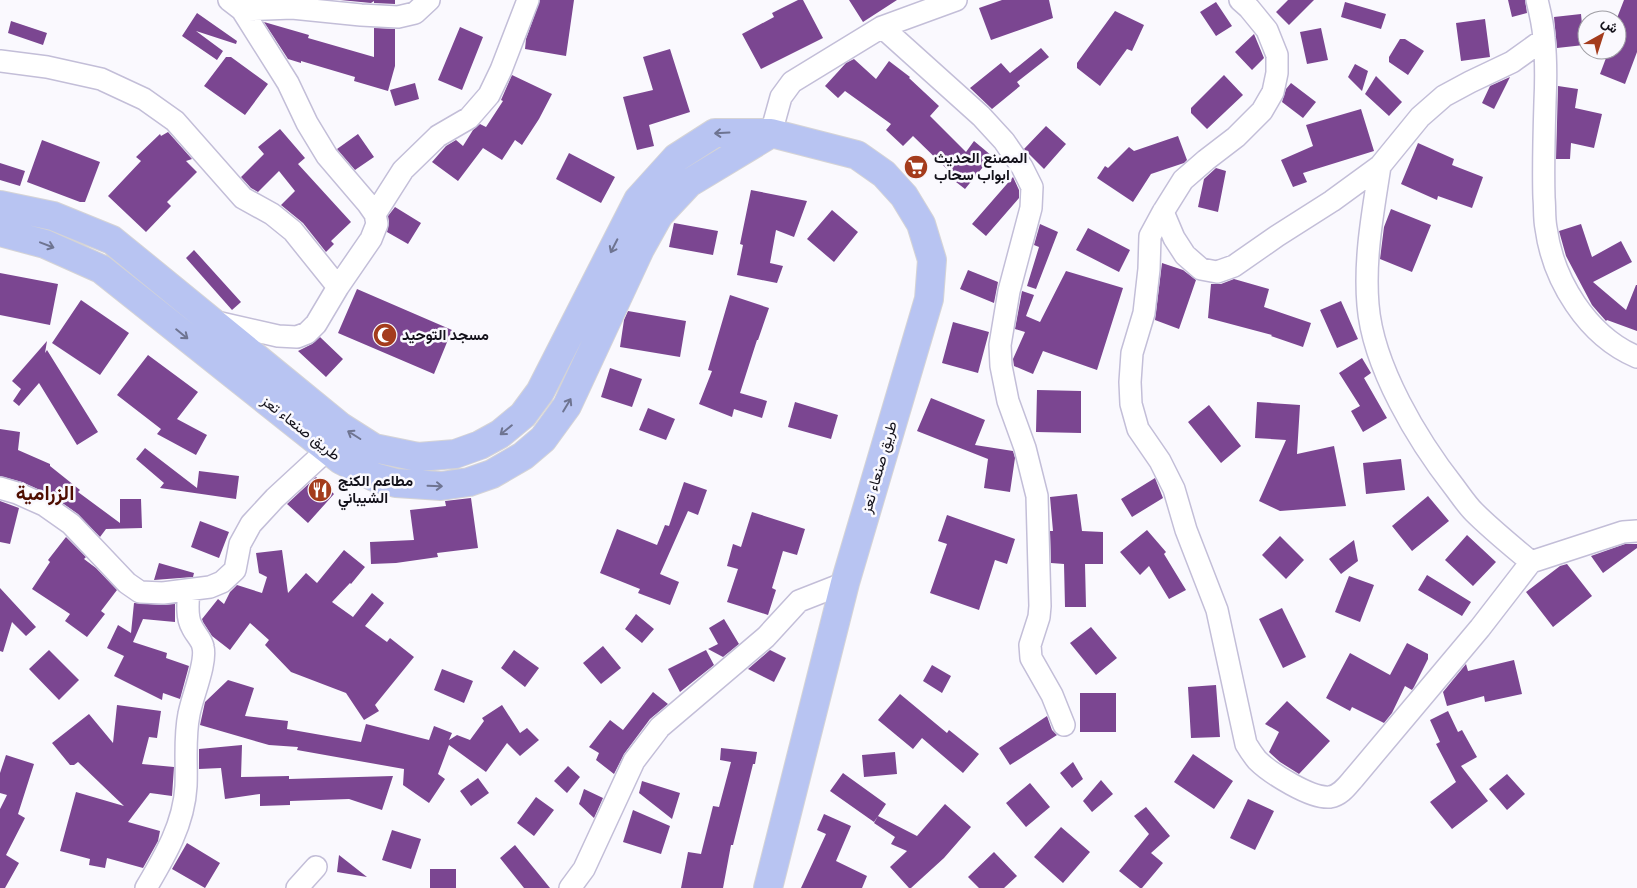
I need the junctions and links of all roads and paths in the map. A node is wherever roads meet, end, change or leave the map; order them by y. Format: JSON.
{"nodes":[{"id":1,"x":429,"y":0,"type":"edge"},
{"id":2,"x":528,"y":0,"type":"edge"},
{"id":3,"x":956,"y":0,"type":"edge"},
{"id":4,"x":1240,"y":0,"type":"edge"},
{"id":5,"x":1538,"y":0,"type":"edge"},
{"id":6,"x":235,"y":5,"type":"edge"},
{"id":7,"x":882,"y":27,"type":"junction"},
{"id":8,"x":1544,"y":39,"type":"junction"},
{"id":9,"x":0,"y":61,"type":"edge"},
{"id":10,"x":771,"y":133,"type":"junction"},
{"id":11,"x":1380,"y":166,"type":"junction"},
{"id":12,"x":0,"y":205,"type":"edge"},
{"id":13,"x":1163,"y":212,"type":"junction"},
{"id":14,"x":375,"y":214,"type":"junction"},
{"id":15,"x":0,"y":232,"type":"edge"},
{"id":16,"x":338,"y":287,"type":"junction"},
{"id":17,"x":212,"y":321,"type":"junction"},
{"id":18,"x":1637,"y":357,"type":"edge"},
{"id":19,"x":327,"y":450,"type":"junction"},
{"id":20,"x":0,"y":488,"type":"edge"},
{"id":21,"x":1637,"y":532,"type":"edge"},
{"id":22,"x":1531,"y":562,"type":"junction"},
{"id":23,"x":845,"y":584,"type":"junction"},
{"id":24,"x":189,"y":590,"type":"junction"},
{"id":25,"x":1064,"y":725,"type":"dead end"},
{"id":26,"x":316,"y":867,"type":"dead end"},
{"id":27,"x":146,"y":888,"type":"edge"},
{"id":28,"x":296,"y":888,"type":"edge"},
{"id":29,"x":570,"y":888,"type":"edge"},
{"id":30,"x":768,"y":888,"type":"edge"}],
"edges":[{"from":1,"to":6,"type":"street"},
{"from":2,"to":14,"type":"street"},
{"from":3,"to":7,"type":"street"},
{"from":4,"to":13,"type":"street"},
{"from":5,"to":8,"type":"street"},
{"from":6,"to":14,"type":"street"},
{"from":7,"to":10,"type":"street"},
{"from":7,"to":25,"type":"street"},
{"from":8,"to":11,"type":"street"},
{"from":8,"to":18,"type":"street"},
{"from":9,"to":16,"type":"street"},
{"from":10,"to":17,"type":"highway","name":"طريق صنعاء تعز","one_way":true},
{"from":19,"to":10,"type":"highway","name":"طريق صنعاء تعز","one_way":true},
{"from":10,"to":23,"type":"highway","name":"طريق صنعاء تعز"},
{"from":11,"to":13,"type":"street"},
{"from":11,"to":22,"type":"street"},
{"from":12,"to":17,"type":"highway","name":"طريق صنعاء تعز"},
{"from":13,"to":22,"type":"street"},
{"from":14,"to":16,"type":"street"},
{"from":15,"to":19,"type":"highway","name":"طريق صنعاء تعز","one_way":true},
{"from":16,"to":17,"type":"street"},
{"from":19,"to":24,"type":"street"},
{"from":20,"to":24,"type":"street"},
{"from":21,"to":22,"type":"street"},
{"from":23,"to":29,"type":"street"},
{"from":23,"to":30,"type":"highway","name":"طريق صنعاء تعز"},
{"from":24,"to":27,"type":"street"},
{"from":26,"to":28,"type":"street"}]}
